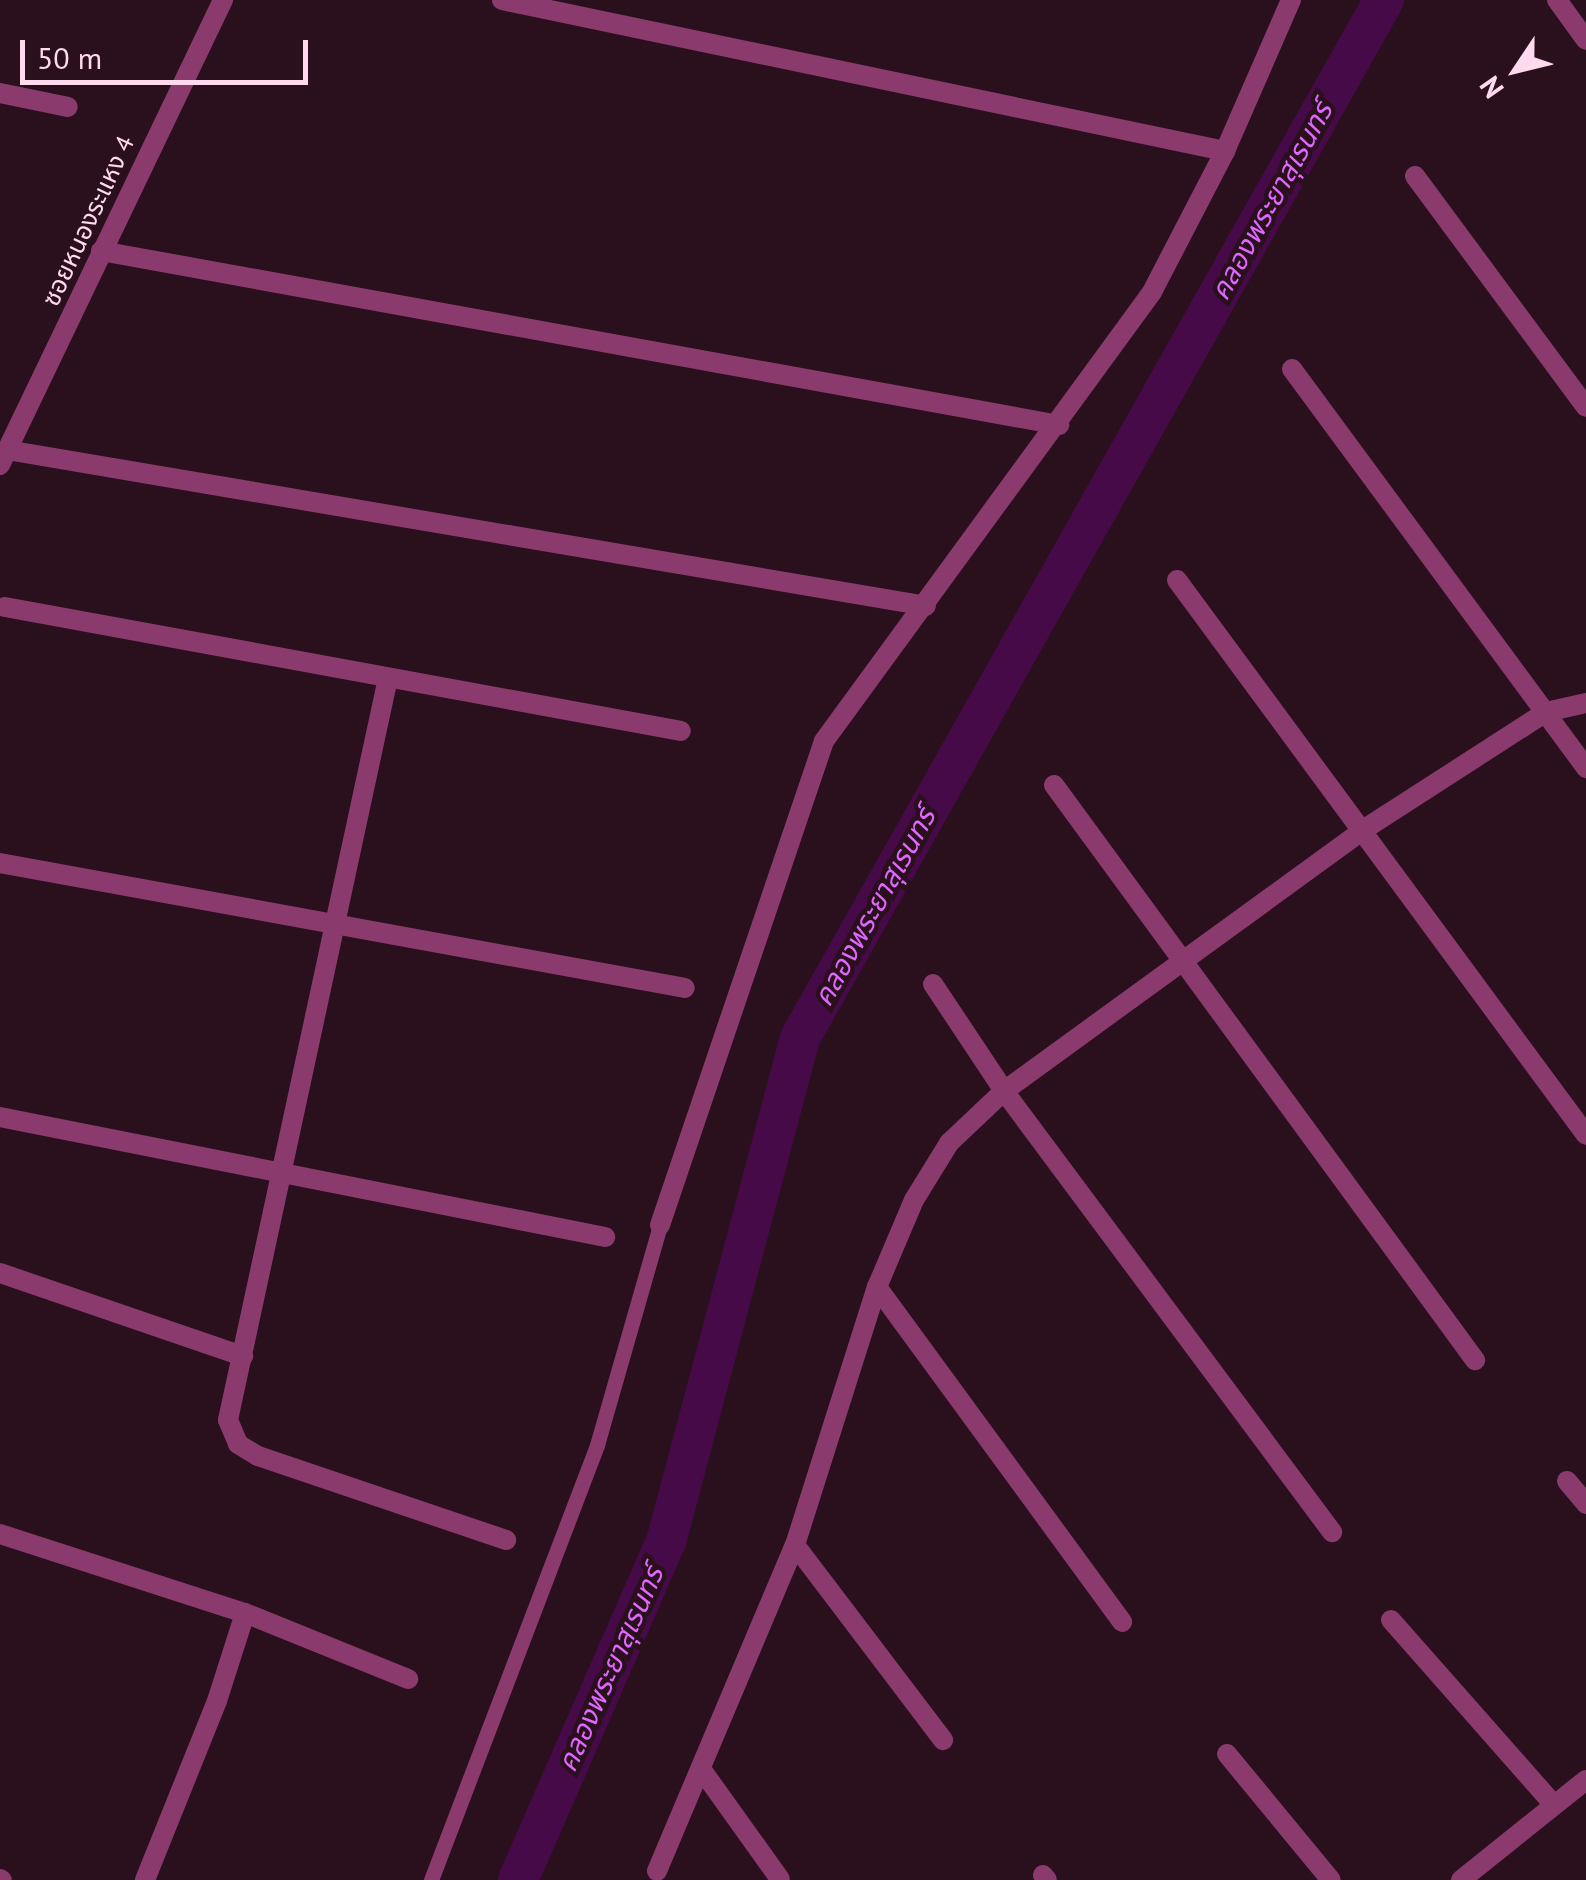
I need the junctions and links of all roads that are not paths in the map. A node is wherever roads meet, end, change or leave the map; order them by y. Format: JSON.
{"nodes":[{"id":1,"x":223,"y":0,"type":"edge"},
{"id":2,"x":502,"y":0,"type":"edge"},
{"id":3,"x":1291,"y":0,"type":"edge"},
{"id":4,"x":1557,"y":0,"type":"edge"},
{"id":5,"x":1586,"y":40,"type":"edge"},
{"id":6,"x":0,"y":93,"type":"edge"},
{"id":7,"x":68,"y":107,"type":"dead end"},
{"id":8,"x":1225,"y":151,"type":"junction"},
{"id":9,"x":1415,"y":176,"type":"dead end"},
{"id":10,"x":101,"y":251,"type":"junction"},
{"id":11,"x":1292,"y":368,"type":"dead end"},
{"id":12,"x":1586,"y":407,"type":"edge"},
{"id":13,"x":1059,"y":425,"type":"junction"},
{"id":14,"x":3,"y":457,"type":"edge"},
{"id":15,"x":1177,"y":580,"type":"dead end"},
{"id":16,"x":5,"y":606,"type":"dead end"},
{"id":17,"x":926,"y":606,"type":"junction"},
{"id":18,"x":388,"y":678,"type":"junction"},
{"id":19,"x":1586,"y":702,"type":"edge"},
{"id":20,"x":1546,"y":712,"type":"junction"},
{"id":21,"x":682,"y":731,"type":"dead end"},
{"id":22,"x":1586,"y":768,"type":"edge"},
{"id":23,"x":1054,"y":785,"type":"dead end"},
{"id":24,"x":1363,"y":830,"type":"junction"},
{"id":25,"x":0,"y":862,"type":"edge"},
{"id":26,"x":339,"y":924,"type":"junction"},
{"id":27,"x":1182,"y":962,"type":"junction"},
{"id":28,"x":933,"y":984,"type":"dead end"},
{"id":29,"x":685,"y":988,"type":"dead end"},
{"id":30,"x":1004,"y":1091,"type":"junction"},
{"id":31,"x":0,"y":1117,"type":"edge"},
{"id":32,"x":1586,"y":1135,"type":"edge"},
{"id":33,"x":283,"y":1173,"type":"junction"},
{"id":34,"x":660,"y":1225,"type":"joint"},
{"id":35,"x":605,"y":1237,"type":"dead end"},
{"id":36,"x":0,"y":1274,"type":"edge"},
{"id":37,"x":877,"y":1288,"type":"junction"},
{"id":38,"x":243,"y":1356,"type":"junction"},
{"id":39,"x":1475,"y":1360,"type":"dead end"},
{"id":40,"x":1566,"y":1481,"type":"dead end"},
{"id":41,"x":1586,"y":1504,"type":"edge"},
{"id":42,"x":1332,"y":1532,"type":"dead end"},
{"id":43,"x":0,"y":1534,"type":"edge"},
{"id":44,"x":506,"y":1540,"type":"dead end"},
{"id":45,"x":795,"y":1544,"type":"junction"},
{"id":46,"x":245,"y":1613,"type":"junction"},
{"id":47,"x":1391,"y":1620,"type":"dead end"},
{"id":48,"x":1122,"y":1622,"type":"dead end"},
{"id":49,"x":408,"y":1679,"type":"dead end"},
{"id":50,"x":943,"y":1740,"type":"dead end"},
{"id":51,"x":1227,"y":1754,"type":"dead end"},
{"id":52,"x":704,"y":1773,"type":"junction"},
{"id":53,"x":1586,"y":1780,"type":"edge"},
{"id":54,"x":1553,"y":1804,"type":"junction"},
{"id":55,"x":657,"y":1871,"type":"dead end"},
{"id":56,"x":780,"y":1879,"type":"edge"},
{"id":57,"x":145,"y":1880,"type":"edge"},
{"id":58,"x":431,"y":1880,"type":"edge"},
{"id":59,"x":1331,"y":1880,"type":"edge"},
{"id":60,"x":1461,"y":1880,"type":"edge"}],
"edges":[{"from":1,"to":10,"type":"street","name":"ซอยหนองระแหง 4"},
{"from":2,"to":8,"type":"street"},
{"from":3,"to":8,"type":"street"},
{"from":4,"to":5,"type":"street"},
{"from":6,"to":7,"type":"street"},
{"from":8,"to":13,"type":"street"},
{"from":9,"to":12,"type":"street"},
{"from":10,"to":13,"type":"street"},
{"from":10,"to":14,"type":"street","name":"ซอยหนองระแหง 4"},
{"from":11,"to":20,"type":"street"},
{"from":13,"to":17,"type":"street"},
{"from":14,"to":17,"type":"street"},
{"from":15,"to":24,"type":"street"},
{"from":16,"to":18,"type":"street"},
{"from":17,"to":34,"type":"street"},
{"from":18,"to":21,"type":"street"},
{"from":18,"to":26,"type":"street"},
{"from":19,"to":20,"type":"street"},
{"from":20,"to":22,"type":"street"},
{"from":20,"to":24,"type":"street"},
{"from":23,"to":27,"type":"street"},
{"from":24,"to":27,"type":"street"},
{"from":24,"to":32,"type":"street"},
{"from":25,"to":26,"type":"street"},
{"from":26,"to":29,"type":"street"},
{"from":26,"to":33,"type":"street"},
{"from":27,"to":30,"type":"street"},
{"from":27,"to":39,"type":"street"},
{"from":28,"to":30,"type":"street"},
{"from":30,"to":37,"type":"street"},
{"from":30,"to":42,"type":"street"},
{"from":31,"to":33,"type":"street"},
{"from":33,"to":35,"type":"street"},
{"from":33,"to":38,"type":"street"},
{"from":34,"to":58,"type":"lane"},
{"from":36,"to":38,"type":"street"},
{"from":37,"to":45,"type":"street"},
{"from":37,"to":48,"type":"street"},
{"from":38,"to":44,"type":"street"},
{"from":40,"to":41,"type":"street"},
{"from":43,"to":46,"type":"street"},
{"from":45,"to":50,"type":"street"},
{"from":45,"to":52,"type":"street"},
{"from":46,"to":49,"type":"street"},
{"from":46,"to":57,"type":"street"},
{"from":47,"to":54,"type":"street"},
{"from":51,"to":59,"type":"street"},
{"from":52,"to":55,"type":"street"},
{"from":52,"to":56,"type":"street"},
{"from":53,"to":54,"type":"street"},
{"from":54,"to":60,"type":"street"}]}
